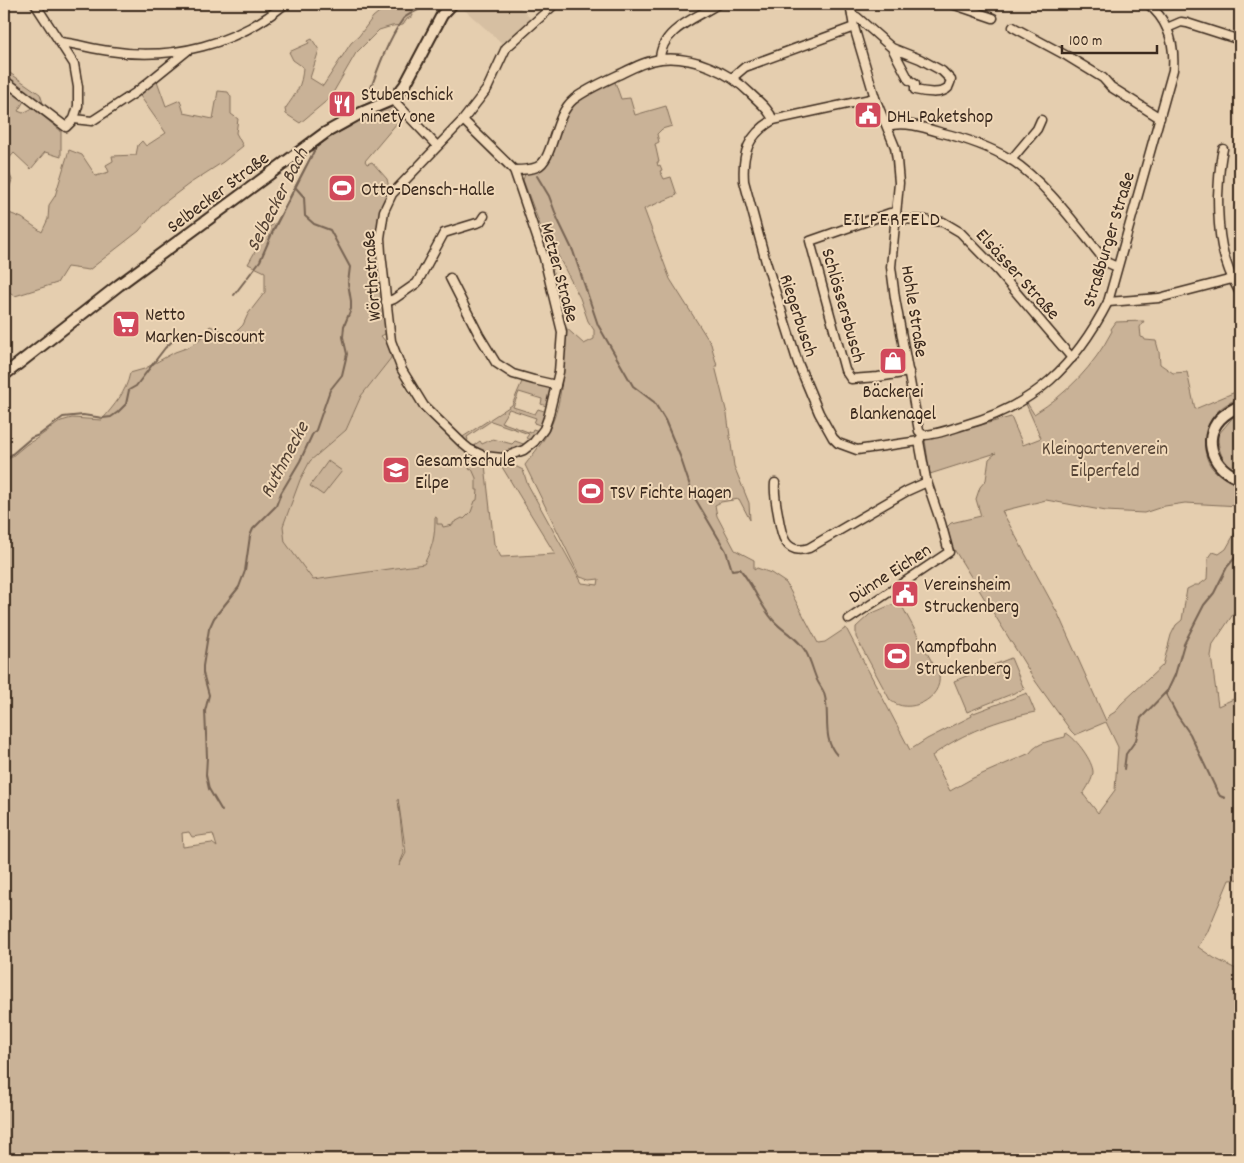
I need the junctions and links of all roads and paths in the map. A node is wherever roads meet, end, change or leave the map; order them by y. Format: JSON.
{"nodes":[{"id":1,"x":35,"y":4,"type":"edge"},
{"id":2,"x":285,"y":4,"type":"edge"},
{"id":3,"x":452,"y":4,"type":"edge"},
{"id":4,"x":718,"y":4,"type":"edge"},
{"id":5,"x":850,"y":4,"type":"edge"},
{"id":6,"x":952,"y":4,"type":"edge"},
{"id":7,"x":1148,"y":4,"type":"edge"},
{"id":8,"x":550,"y":5,"type":"edge"},
{"id":9,"x":852,"y":15,"type":"junction"},
{"id":10,"x":993,"y":18,"type":"dead end"},
{"id":11,"x":854,"y":27,"type":"junction"},
{"id":12,"x":1013,"y":27,"type":"dead end"},
{"id":13,"x":1167,"y":28,"type":"junction"},
{"id":14,"x":1240,"y":40,"type":"edge"},
{"id":15,"x":61,"y":42,"type":"junction"},
{"id":16,"x":892,"y":48,"type":"junction"},
{"id":17,"x":188,"y":51,"type":"junction"},
{"id":18,"x":660,"y":59,"type":"junction"},
{"id":19,"x":732,"y":78,"type":"junction"},
{"id":20,"x":4,"y":80,"type":"edge"},
{"id":21,"x":875,"y":98,"type":"junction"},
{"id":22,"x":394,"y":99,"type":"junction"},
{"id":23,"x":1160,"y":118,"type":"junction"},
{"id":24,"x":74,"y":119,"type":"junction"},
{"id":25,"x":463,"y":120,"type":"junction"},
{"id":26,"x":773,"y":120,"type":"junction"},
{"id":27,"x":1041,"y":120,"type":"dead end"},
{"id":28,"x":887,"y":126,"type":"junction"},
{"id":29,"x":437,"y":146,"type":"junction"},
{"id":30,"x":1223,"y":149,"type":"dead end"},
{"id":31,"x":1011,"y":160,"type":"junction"},
{"id":32,"x":514,"y":170,"type":"junction"},
{"id":33,"x":484,"y":216,"type":"dead end"},
{"id":34,"x":895,"y":216,"type":"junction"},
{"id":35,"x":1117,"y":267,"type":"junction"},
{"id":36,"x":450,"y":278,"type":"dead end"},
{"id":37,"x":1236,"y":278,"type":"edge"},
{"id":38,"x":1240,"y":293,"type":"edge"},
{"id":39,"x":386,"y":302,"type":"junction"},
{"id":40,"x":1108,"y":302,"type":"junction"},
{"id":41,"x":1072,"y":358,"type":"junction"},
{"id":42,"x":909,"y":372,"type":"junction"},
{"id":43,"x":4,"y":375,"type":"edge"},
{"id":44,"x":556,"y":385,"type":"junction"},
{"id":45,"x":1240,"y":406,"type":"edge"},
{"id":46,"x":921,"y":438,"type":"junction"},
{"id":47,"x":1240,"y":478,"type":"edge"},
{"id":48,"x":927,"y":482,"type":"junction"},
{"id":49,"x":774,"y":483,"type":"dead end"},
{"id":50,"x":949,"y":552,"type":"joint"},
{"id":51,"x":849,"y":619,"type":"dead end"}],
"edges":[{"from":1,"to":15,"type":"street"},
{"from":2,"to":17,"type":"street"},
{"from":3,"to":22,"type":"main road"},
{"from":4,"to":18,"type":"street"},
{"from":5,"to":9,"type":"street","name":"Hohle Straße"},
{"from":6,"to":10,"type":"street"},
{"from":7,"to":13,"type":"street","name":"Straßburger Straße"},
{"from":8,"to":25,"type":"street","name":"Wörthstraße"},
{"from":9,"to":11,"type":"street","name":"Hohle Straße"},
{"from":9,"to":16,"type":"street"},
{"from":11,"to":19,"type":"street"},
{"from":11,"to":21,"type":"street","name":"Hohle Straße"},
{"from":12,"to":23,"type":"street"},
{"from":13,"to":14,"type":"street"},
{"from":13,"to":23,"type":"street","name":"Straßburger Straße"},
{"from":15,"to":17,"type":"street"},
{"from":15,"to":24,"type":"street"},
{"from":16,"to":16,"type":"street"},
{"from":17,"to":24,"type":"street"},
{"from":18,"to":19,"type":"street"},
{"from":18,"to":32,"type":"street"},
{"from":19,"to":26,"type":"street"},
{"from":20,"to":24,"type":"street"},
{"from":21,"to":26,"type":"street"},
{"from":21,"to":28,"type":"street","name":"Hohle Straße"},
{"from":22,"to":29,"type":"street"},
{"from":22,"to":43,"type":"main road","name":"Selbecker Straße"},
{"from":23,"to":35,"type":"street","name":"Straßburger Straße"},
{"from":25,"to":29,"type":"street","name":"Wörthstraße"},
{"from":25,"to":32,"type":"street","name":"Metzer Straße"},
{"from":26,"to":46,"type":"street","name":"Riegerbusch"},
{"from":27,"to":31,"type":"street"},
{"from":28,"to":31,"type":"street"},
{"from":28,"to":34,"type":"street","name":"Hohle Straße"},
{"from":29,"to":39,"type":"street","name":"Wörthstraße"},
{"from":30,"to":37,"type":"street"},
{"from":31,"to":35,"type":"street"},
{"from":32,"to":44,"type":"street","name":"Metzer Straße"},
{"from":33,"to":39,"type":"street"},
{"from":34,"to":41,"type":"street","name":"Elsässer Straße"},
{"from":34,"to":42,"type":"street","name":"Hohle Straße"},
{"from":34,"to":42,"type":"street","name":"Schlössersbusch"},
{"from":35,"to":40,"type":"street","name":"Straßburger Straße"},
{"from":36,"to":44,"type":"street"},
{"from":37,"to":38,"type":"street"},
{"from":37,"to":40,"type":"street"},
{"from":39,"to":44,"type":"street","name":"Wörthstraße"},
{"from":40,"to":41,"type":"street","name":"Straßburger Straße"},
{"from":41,"to":46,"type":"street","name":"Straßburger Straße"},
{"from":42,"to":46,"type":"street","name":"Hohle Straße"},
{"from":45,"to":47,"type":"main road"},
{"from":46,"to":48,"type":"street","name":"Hohle Straße"},
{"from":48,"to":49,"type":"street"},
{"from":48,"to":50,"type":"street","name":"Hohle Straße"},
{"from":50,"to":51,"type":"street","name":"Dünne Eichen"}]}
